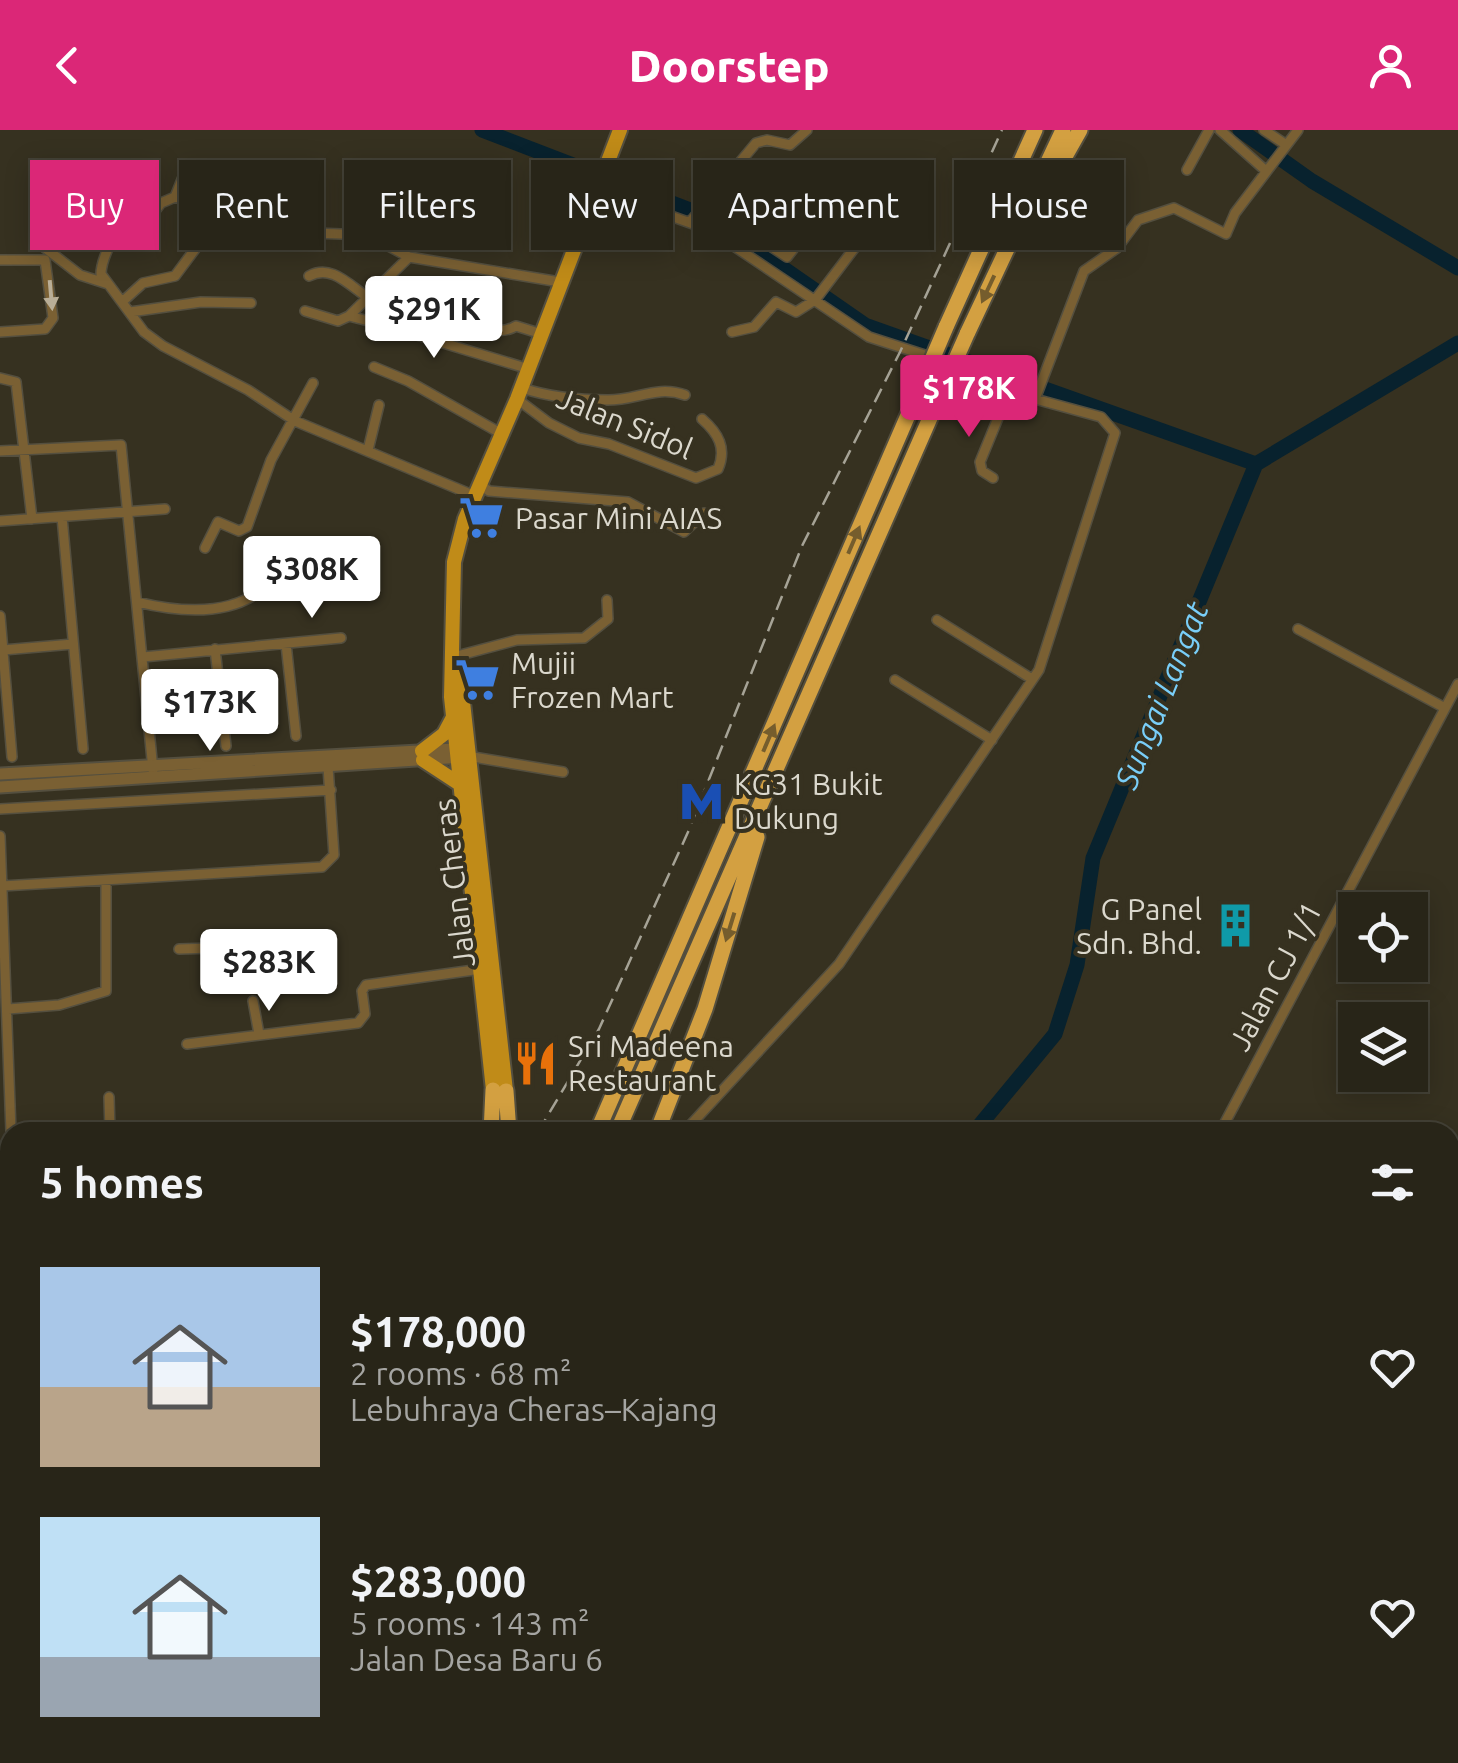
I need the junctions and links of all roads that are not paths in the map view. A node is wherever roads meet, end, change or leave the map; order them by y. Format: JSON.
{"nodes":[{"id":1,"x":620,"y":130,"type":"edge"},
{"id":2,"x":807,"y":130,"type":"edge"},
{"id":3,"x":1035,"y":130,"type":"edge"},
{"id":4,"x":1063,"y":130,"type":"edge"},
{"id":5,"x":1080,"y":130,"type":"edge"},
{"id":6,"x":1209,"y":130,"type":"edge"},
{"id":7,"x":1220,"y":130,"type":"edge"},
{"id":8,"x":1264,"y":130,"type":"edge"},
{"id":9,"x":1298,"y":130,"type":"edge"},
{"id":10,"x":1285,"y":144,"type":"junction"},
{"id":11,"x":608,"y":160,"type":"edge"},
{"id":12,"x":741,"y":160,"type":"edge"},
{"id":13,"x":1049,"y":160,"type":"edge"},
{"id":14,"x":1063,"y":160,"type":"edge"},
{"id":15,"x":1267,"y":168,"type":"junction"},
{"id":16,"x":1186,"y":170,"type":"dead end"},
{"id":17,"x":179,"y":188,"type":"edge"},
{"id":18,"x":175,"y":198,"type":"junction"},
{"id":19,"x":179,"y":199,"type":"edge"},
{"id":20,"x":159,"y":206,"type":"edge"},
{"id":21,"x":673,"y":214,"type":"edge"},
{"id":22,"x":692,"y":220,"type":"joint"},
{"id":23,"x":324,"y":233,"type":"edge"},
{"id":24,"x":48,"y":250,"type":"edge"},
{"id":25,"x":109,"y":250,"type":"edge"},
{"id":26,"x":194,"y":250,"type":"edge"},
{"id":27,"x":407,"y":250,"type":"edge"},
{"id":28,"x":573,"y":250,"type":"edge"},
{"id":29,"x":854,"y":250,"type":"edge"},
{"id":30,"x":1007,"y":250,"type":"edge"},
{"id":31,"x":406,"y":255,"type":"junction"},
{"id":32,"x":0,"y":260,"type":"edge"},
{"id":33,"x":308,"y":276,"type":"dead end"},
{"id":34,"x":560,"y":282,"type":"junction"},
{"id":35,"x":108,"y":284,"type":"junction"},
{"id":36,"x":367,"y":297,"type":"junction"},
{"id":37,"x":814,"y":301,"type":"junction"},
{"id":38,"x":122,"y":302,"type":"junction"},
{"id":39,"x":251,"y":304,"type":"dead end"},
{"id":40,"x":305,"y":311,"type":"dead end"},
{"id":41,"x":130,"y":312,"type":"junction"},
{"id":42,"x":455,"y":314,"type":"dead end"},
{"id":43,"x":349,"y":316,"type":"junction"},
{"id":44,"x":0,"y":332,"type":"edge"},
{"id":45,"x":732,"y":332,"type":"dead end"},
{"id":46,"x":542,"y":334,"type":"junction"},
{"id":47,"x":374,"y":367,"type":"dead end"},
{"id":48,"x":529,"y":369,"type":"junction"},
{"id":49,"x":0,"y":378,"type":"edge"},
{"id":50,"x":313,"y":384,"type":"dead end"},
{"id":51,"x":1012,"y":384,"type":"junction"},
{"id":52,"x":520,"y":394,"type":"junction"},
{"id":53,"x":685,"y":395,"type":"dead end"},
{"id":54,"x":1036,"y":396,"type":"junction"},
{"id":55,"x":380,"y":405,"type":"dead end"},
{"id":56,"x":702,"y":419,"type":"dead end"},
{"id":57,"x":295,"y":421,"type":"junction"},
{"id":58,"x":502,"y":434,"type":"junction"},
{"id":59,"x":25,"y":448,"type":"junction"},
{"id":60,"x":368,"y":450,"type":"junction"},
{"id":61,"x":0,"y":451,"type":"edge"},
{"id":62,"x":993,"y":478,"type":"dead end"},
{"id":63,"x":477,"y":490,"type":"junction"},
{"id":64,"x":165,"y":508,"type":"dead end"},
{"id":65,"x":129,"y":512,"type":"junction"},
{"id":66,"x":704,"y":513,"type":"dead end"},
{"id":67,"x":62,"y":516,"type":"junction"},
{"id":68,"x":32,"y":518,"type":"junction"},
{"id":69,"x":0,"y":521,"type":"edge"},
{"id":70,"x":204,"y":548,"type":"dead end"},
{"id":71,"x":365,"y":578,"type":"dead end"},
{"id":72,"x":606,"y":600,"type":"dead end"},
{"id":73,"x":138,"y":602,"type":"junction"},
{"id":74,"x":0,"y":616,"type":"edge"},
{"id":75,"x":937,"y":620,"type":"dead end"},
{"id":76,"x":1298,"y":629,"type":"dead end"},
{"id":77,"x":342,"y":638,"type":"dead end"},
{"id":78,"x":73,"y":644,"type":"junction"},
{"id":79,"x":286,"y":644,"type":"junction"},
{"id":80,"x":215,"y":649,"type":"junction"},
{"id":81,"x":4,"y":650,"type":"junction"},
{"id":82,"x":142,"y":657,"type":"junction"},
{"id":83,"x":454,"y":664,"type":"junction"},
{"id":84,"x":1032,"y":679,"type":"junction"},
{"id":85,"x":895,"y":680,"type":"dead end"},
{"id":86,"x":1458,"y":684,"type":"edge"},
{"id":87,"x":1446,"y":708,"type":"junction"},
{"id":88,"x":453,"y":716,"type":"junction"},
{"id":89,"x":296,"y":736,"type":"dead end"},
{"id":90,"x":992,"y":740,"type":"junction"},
{"id":91,"x":226,"y":746,"type":"dead end"},
{"id":92,"x":83,"y":749,"type":"dead end"},
{"id":93,"x":459,"y":754,"type":"junction"},
{"id":94,"x":423,"y":755,"type":"junction"},
{"id":95,"x":12,"y":757,"type":"dead end"},
{"id":96,"x":328,"y":767,"type":"junction"},
{"id":97,"x":779,"y":767,"type":"junction"},
{"id":98,"x":154,"y":772,"type":"junction"},
{"id":99,"x":563,"y":772,"type":"dead end"},
{"id":100,"x":0,"y":774,"type":"edge"},
{"id":101,"x":458,"y":783,"type":"junction"},
{"id":102,"x":0,"y":787,"type":"edge"},
{"id":103,"x":331,"y":790,"type":"junction"},
{"id":104,"x":0,"y":809,"type":"edge"},
{"id":105,"x":0,"y":836,"type":"edge"},
{"id":106,"x":106,"y":881,"type":"junction"},
{"id":107,"x":2,"y":886,"type":"junction"},
{"id":108,"x":2,"y":933,"type":"edge"},
{"id":109,"x":277,"y":946,"type":"dead end"},
{"id":110,"x":179,"y":949,"type":"dead end"},
{"id":111,"x":481,"y":969,"type":"junction"},
{"id":112,"x":253,"y":1001,"type":"dead end"},
{"id":113,"x":8,"y":1008,"type":"junction"},
{"id":114,"x":258,"y":1034,"type":"junction"},
{"id":115,"x":187,"y":1044,"type":"dead end"},
{"id":116,"x":4,"y":1056,"type":"edge"},
{"id":117,"x":500,"y":1090,"type":"junction"},
{"id":118,"x":108,"y":1097,"type":"dead end"},
{"id":119,"x":693,"y":1121,"type":"edge"},
{"id":120,"x":10,"y":1122,"type":"edge"},
{"id":121,"x":109,"y":1122,"type":"edge"},
{"id":122,"x":492,"y":1122,"type":"edge"},
{"id":123,"x":506,"y":1122,"type":"edge"},
{"id":124,"x":601,"y":1122,"type":"edge"},
{"id":125,"x":623,"y":1122,"type":"edge"},
{"id":126,"x":662,"y":1122,"type":"edge"},
{"id":127,"x":1225,"y":1122,"type":"edge"}],
"edges":[{"from":1,"to":11,"type":"main road","name":"Jalan Cheras"},
{"from":2,"to":12,"type":"street"},
{"from":124,"to":3,"type":"highway","one_way":true,"bridge":true},
{"from":4,"to":13,"type":"highway"},
{"from":5,"to":14,"type":"highway"},
{"from":6,"to":16,"type":"street"},
{"from":7,"to":15,"type":"street"},
{"from":8,"to":10,"type":"street"},
{"from":9,"to":10,"type":"street"},
{"from":10,"to":15,"type":"street"},
{"from":15,"to":54,"type":"street"},
{"from":17,"to":18,"type":"street"},
{"from":18,"to":19,"type":"street"},
{"from":18,"to":20,"type":"street"},
{"from":21,"to":22,"type":"street"},
{"from":22,"to":37,"type":"street"},
{"from":23,"to":31,"type":"street"},
{"from":24,"to":35,"type":"street"},
{"from":25,"to":35,"type":"street"},
{"from":26,"to":38,"type":"street"},
{"from":27,"to":31,"type":"street"},
{"from":28,"to":34,"type":"main road","name":"Jalan Cheras"},
{"from":29,"to":37,"type":"street"},
{"from":30,"to":97,"type":"highway","one_way":true,"bridge":true},
{"from":31,"to":34,"type":"street"},
{"from":31,"to":36,"type":"street"},
{"from":32,"to":44,"type":"street","one_way":true},
{"from":33,"to":36,"type":"street"},
{"from":34,"to":46,"type":"main road","name":"Jalan Cheras"},
{"from":35,"to":38,"type":"street"},
{"from":36,"to":43,"type":"street"},
{"from":37,"to":45,"type":"street"},
{"from":37,"to":51,"type":"street"},
{"from":38,"to":41,"type":"street"},
{"from":39,"to":41,"type":"street"},
{"from":40,"to":43,"type":"street"},
{"from":41,"to":57,"type":"street"},
{"from":42,"to":46,"type":"street"},
{"from":43,"to":48,"type":"street"},
{"from":46,"to":48,"type":"main road","name":"Jalan Cheras"},
{"from":47,"to":58,"type":"street"},
{"from":48,"to":52,"type":"main road","name":"Jalan Cheras"},
{"from":49,"to":59,"type":"street"},
{"from":50,"to":57,"type":"street"},
{"from":51,"to":54,"type":"street"},
{"from":51,"to":62,"type":"street"},
{"from":52,"to":53,"type":"street"},
{"from":52,"to":56,"type":"street","name":"Jalan Sidol"},
{"from":52,"to":58,"type":"main road","name":"Jalan Cheras"},
{"from":54,"to":84,"type":"street"},
{"from":55,"to":60,"type":"street"},
{"from":57,"to":60,"type":"street"},
{"from":57,"to":70,"type":"street"},
{"from":58,"to":63,"type":"main road","name":"Jalan Cheras"},
{"from":59,"to":61,"type":"street"},
{"from":59,"to":65,"type":"street"},
{"from":59,"to":68,"type":"street"},
{"from":60,"to":63,"type":"street"},
{"from":63,"to":66,"type":"street"},
{"from":63,"to":83,"type":"main road","name":"Jalan Cheras"},
{"from":64,"to":65,"type":"street"},
{"from":65,"to":67,"type":"street"},
{"from":65,"to":73,"type":"street"},
{"from":67,"to":68,"type":"street"},
{"from":67,"to":78,"type":"street"},
{"from":68,"to":69,"type":"street"},
{"from":71,"to":73,"type":"street"},
{"from":72,"to":83,"type":"street"},
{"from":73,"to":82,"type":"street"},
{"from":74,"to":81,"type":"street"},
{"from":75,"to":84,"type":"street"},
{"from":76,"to":87,"type":"street"},
{"from":77,"to":79,"type":"street"},
{"from":78,"to":81,"type":"street"},
{"from":78,"to":92,"type":"street"},
{"from":79,"to":80,"type":"street"},
{"from":79,"to":89,"type":"street"},
{"from":80,"to":82,"type":"street"},
{"from":80,"to":91,"type":"street"},
{"from":81,"to":95,"type":"street"},
{"from":82,"to":98,"type":"street"},
{"from":83,"to":88,"type":"main road","name":"Jalan Cheras"},
{"from":83,"to":93,"type":"main road","name":"Jalan Cheras"},
{"from":84,"to":90,"type":"street"},
{"from":85,"to":90,"type":"street"},
{"from":86,"to":87,"type":"street","name":"Jalan CJ 1/1"},
{"from":87,"to":127,"type":"street","name":"Jalan CJ 1/1"},
{"from":88,"to":93,"type":"main road","name":"Jalan Cheras"},
{"from":88,"to":94,"type":"main road"},
{"from":90,"to":119,"type":"street"},
{"from":93,"to":94,"type":"street"},
{"from":93,"to":99,"type":"street"},
{"from":93,"to":101,"type":"main road","name":"Jalan Cheras"},
{"from":93,"to":117,"type":"main road","name":"Jalan Cheras"},
{"from":94,"to":96,"type":"street"},
{"from":94,"to":98,"type":"street"},
{"from":94,"to":101,"type":"main road"},
{"from":96,"to":98,"type":"street"},
{"from":96,"to":103,"type":"street"},
{"from":97,"to":125,"type":"highway"},
{"from":97,"to":126,"type":"highway","one_way":true},
{"from":98,"to":100,"type":"street"},
{"from":98,"to":102,"type":"street"},
{"from":101,"to":111,"type":"main road","name":"Jalan Cheras"},
{"from":103,"to":104,"type":"street"},
{"from":103,"to":106,"type":"street"},
{"from":105,"to":107,"type":"street"},
{"from":106,"to":107,"type":"street"},
{"from":106,"to":113,"type":"street"},
{"from":107,"to":108,"type":"street"},
{"from":108,"to":113,"type":"street"},
{"from":109,"to":110,"type":"street"},
{"from":111,"to":114,"type":"street"},
{"from":111,"to":117,"type":"main road","name":"Jalan Cheras"},
{"from":112,"to":114,"type":"street"},
{"from":113,"to":116,"type":"street"},
{"from":114,"to":115,"type":"street"},
{"from":116,"to":120,"type":"street"},
{"from":117,"to":122,"type":"highway"},
{"from":117,"to":123,"type":"highway"},
{"from":118,"to":121,"type":"street"}]}
